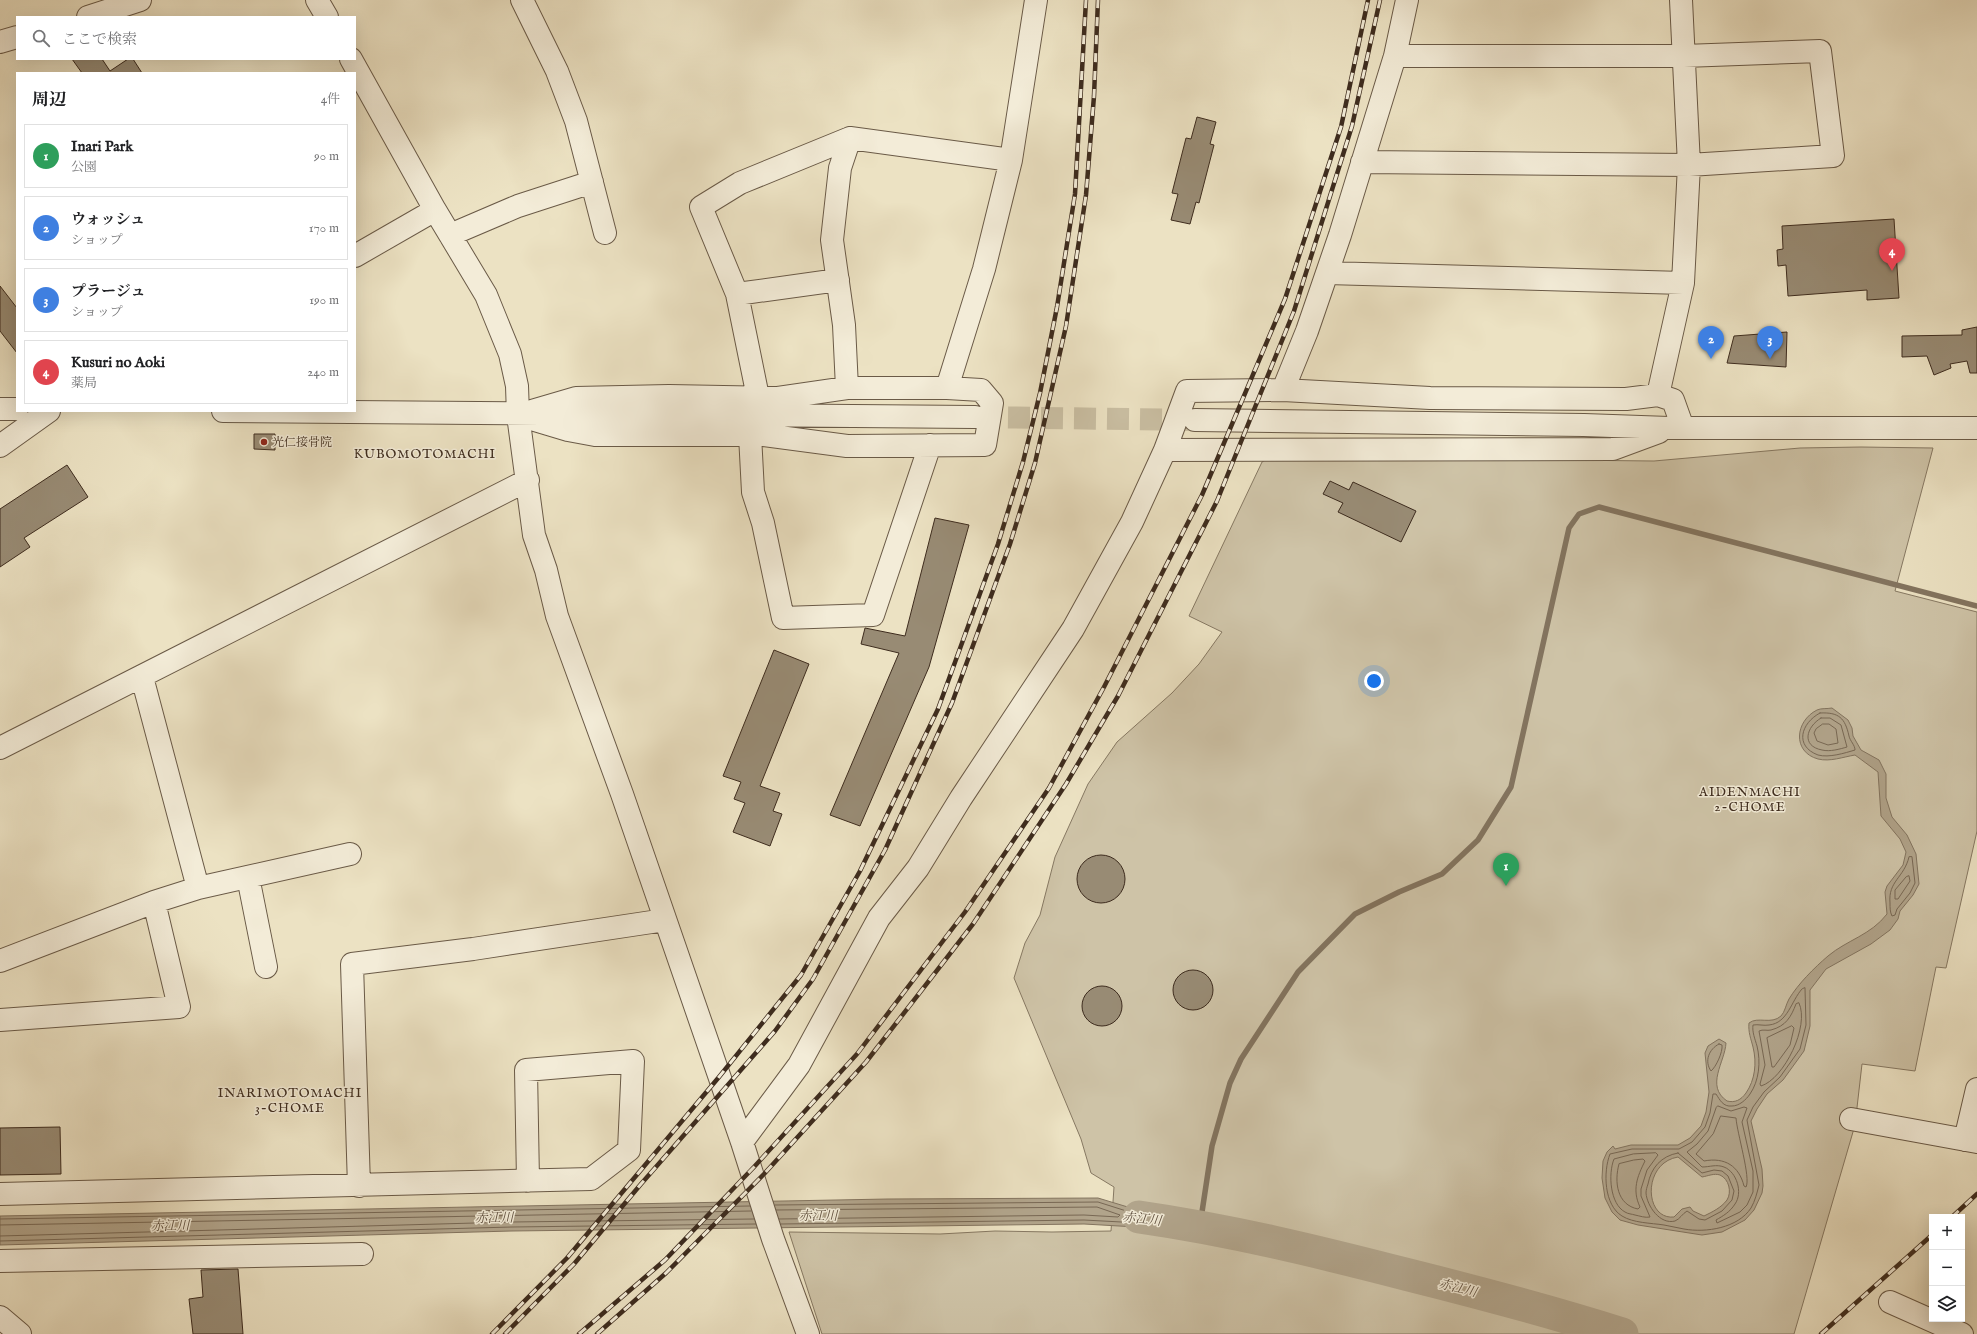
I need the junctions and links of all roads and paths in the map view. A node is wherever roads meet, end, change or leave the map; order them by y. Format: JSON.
{"nodes":[{"id":1,"x":140,"y":0,"type":"edge"},
{"id":2,"x":522,"y":0,"type":"edge"},
{"id":3,"x":1036,"y":0,"type":"edge"},
{"id":4,"x":1407,"y":0,"type":"edge"},
{"id":5,"x":1681,"y":0,"type":"edge"},
{"id":6,"x":91,"y":16,"type":"edge"},
{"id":7,"x":16,"y":37,"type":"edge"},
{"id":8,"x":0,"y":42,"type":"edge"},
{"id":9,"x":1395,"y":56,"type":"junction"},
{"id":10,"x":1684,"y":56,"type":"junction"},
{"id":11,"x":352,"y":60,"type":"edge"},
{"id":12,"x":850,"y":138,"type":"junction"},
{"id":13,"x":1011,"y":160,"type":"junction"},
{"id":14,"x":1362,"y":162,"type":"junction"},
{"id":15,"x":1689,"y":165,"type":"junction"},
{"id":16,"x":592,"y":182,"type":"junction"},
{"id":17,"x":435,"y":210,"type":"junction"},
{"id":18,"x":605,"y":233,"type":"dead end"},
{"id":19,"x":450,"y":235,"type":"junction"},
{"id":20,"x":356,"y":255,"type":"edge"},
{"id":21,"x":1327,"y":273,"type":"junction"},
{"id":22,"x":838,"y":280,"type":"junction"},
{"id":23,"x":1683,"y":283,"type":"junction"},
{"id":24,"x":737,"y":294,"type":"junction"},
{"id":25,"x":847,"y":388,"type":"junction"},
{"id":26,"x":947,"y":388,"type":"junction"},
{"id":27,"x":1283,"y":390,"type":"junction"},
{"id":28,"x":1658,"y":395,"type":"junction"},
{"id":29,"x":758,"y":397,"type":"junction"},
{"id":30,"x":0,"y":409,"type":"edge"},
{"id":31,"x":16,"y":409,"type":"edge"},
{"id":32,"x":48,"y":412,"type":"edge"},
{"id":33,"x":297,"y":412,"type":"edge"},
{"id":34,"x":518,"y":415,"type":"junction"},
{"id":35,"x":975,"y":417,"type":"tunnel mouth"},
{"id":36,"x":1195,"y":420,"type":"tunnel mouth"},
{"id":37,"x":1676,"y":428,"type":"junction"},
{"id":38,"x":1977,"y":428,"type":"edge"},
{"id":39,"x":750,"y":435,"type":"junction"},
{"id":40,"x":930,"y":445,"type":"junction"},
{"id":41,"x":0,"y":446,"type":"edge"},
{"id":42,"x":1166,"y":450,"type":"junction"},
{"id":43,"x":528,"y":480,"type":"junction"},
{"id":44,"x":142,"y":677,"type":"junction"},
{"id":45,"x":0,"y":748,"type":"edge"},
{"id":46,"x":350,"y":854,"type":"dead end"},
{"id":47,"x":248,"y":877,"type":"junction"},
{"id":48,"x":198,"y":888,"type":"junction"},
{"id":49,"x":154,"y":902,"type":"junction"},
{"id":50,"x":665,"y":920,"type":"junction"},
{"id":51,"x":0,"y":961,"type":"edge"},
{"id":52,"x":266,"y":968,"type":"dead end"},
{"id":53,"x":0,"y":1020,"type":"edge"},
{"id":54,"x":1977,"y":1089,"type":"edge"},
{"id":55,"x":1850,"y":1119,"type":"dead end"},
{"id":56,"x":1971,"y":1141,"type":"edge"},
{"id":57,"x":742,"y":1142,"type":"junction"},
{"id":58,"x":528,"y":1181,"type":"junction"},
{"id":59,"x":359,"y":1186,"type":"junction"},
{"id":60,"x":0,"y":1194,"type":"edge"},
{"id":61,"x":362,"y":1254,"type":"dead end"},
{"id":62,"x":0,"y":1261,"type":"edge"},
{"id":63,"x":1890,"y":1302,"type":"dead end"},
{"id":64,"x":0,"y":1317,"type":"edge"},
{"id":65,"x":20,"y":1334,"type":"edge"},
{"id":66,"x":808,"y":1334,"type":"edge"},
{"id":67,"x":1962,"y":1334,"type":"edge"}],
"edges":[{"from":1,"to":6,"type":"street"},
{"from":2,"to":16,"type":"street"},
{"from":3,"to":13,"type":"street"},
{"from":4,"to":9,"type":"street"},
{"from":5,"to":10,"type":"street"},
{"from":7,"to":8,"type":"street"},
{"from":9,"to":10,"type":"street"},
{"from":9,"to":14,"type":"street"},
{"from":10,"to":15,"type":"street"},
{"from":10,"to":15,"type":"street"},
{"from":11,"to":17,"type":"street"},
{"from":12,"to":13,"type":"street"},
{"from":12,"to":22,"type":"street"},
{"from":12,"to":24,"type":"street"},
{"from":13,"to":26,"type":"street"},
{"from":14,"to":15,"type":"street"},
{"from":14,"to":21,"type":"street"},
{"from":15,"to":23,"type":"street"},
{"from":16,"to":18,"type":"street"},
{"from":16,"to":19,"type":"street"},
{"from":17,"to":19,"type":"street"},
{"from":17,"to":20,"type":"street"},
{"from":19,"to":34,"type":"street"},
{"from":21,"to":23,"type":"street"},
{"from":21,"to":27,"type":"street"},
{"from":22,"to":24,"type":"street"},
{"from":22,"to":25,"type":"street"},
{"from":23,"to":28,"type":"street"},
{"from":24,"to":29,"type":"street"},
{"from":25,"to":26,"type":"street"},
{"from":25,"to":29,"type":"street"},
{"from":26,"to":40,"type":"street"},
{"from":27,"to":28,"type":"street"},
{"from":27,"to":42,"type":"street"},
{"from":28,"to":37,"type":"street"},
{"from":29,"to":34,"type":"street"},
{"from":30,"to":31,"type":"street"},
{"from":32,"to":41,"type":"street"},
{"from":33,"to":34,"type":"street"},
{"from":34,"to":35,"type":"street"},
{"from":34,"to":39,"type":"street"},
{"from":34,"to":43,"type":"street"},
{"from":36,"to":37,"type":"street"},
{"from":37,"to":38,"type":"street"},
{"from":37,"to":42,"type":"street"},
{"from":39,"to":40,"type":"street"},
{"from":39,"to":40,"type":"street"},
{"from":42,"to":57,"type":"street"},
{"from":43,"to":44,"type":"street"},
{"from":43,"to":50,"type":"street"},
{"from":44,"to":45,"type":"street"},
{"from":44,"to":48,"type":"street"},
{"from":46,"to":47,"type":"street"},
{"from":47,"to":48,"type":"street"},
{"from":47,"to":52,"type":"street"},
{"from":48,"to":49,"type":"street"},
{"from":49,"to":51,"type":"street"},
{"from":49,"to":53,"type":"street"},
{"from":50,"to":57,"type":"street"},
{"from":50,"to":59,"type":"street"},
{"from":54,"to":56,"type":"street"},
{"from":55,"to":56,"type":"street"},
{"from":57,"to":66,"type":"street"},
{"from":58,"to":58,"type":"street"},
{"from":58,"to":59,"type":"street"},
{"from":59,"to":60,"type":"street"},
{"from":61,"to":62,"type":"street"},
{"from":63,"to":67,"type":"street"},
{"from":64,"to":65,"type":"street"}]}
